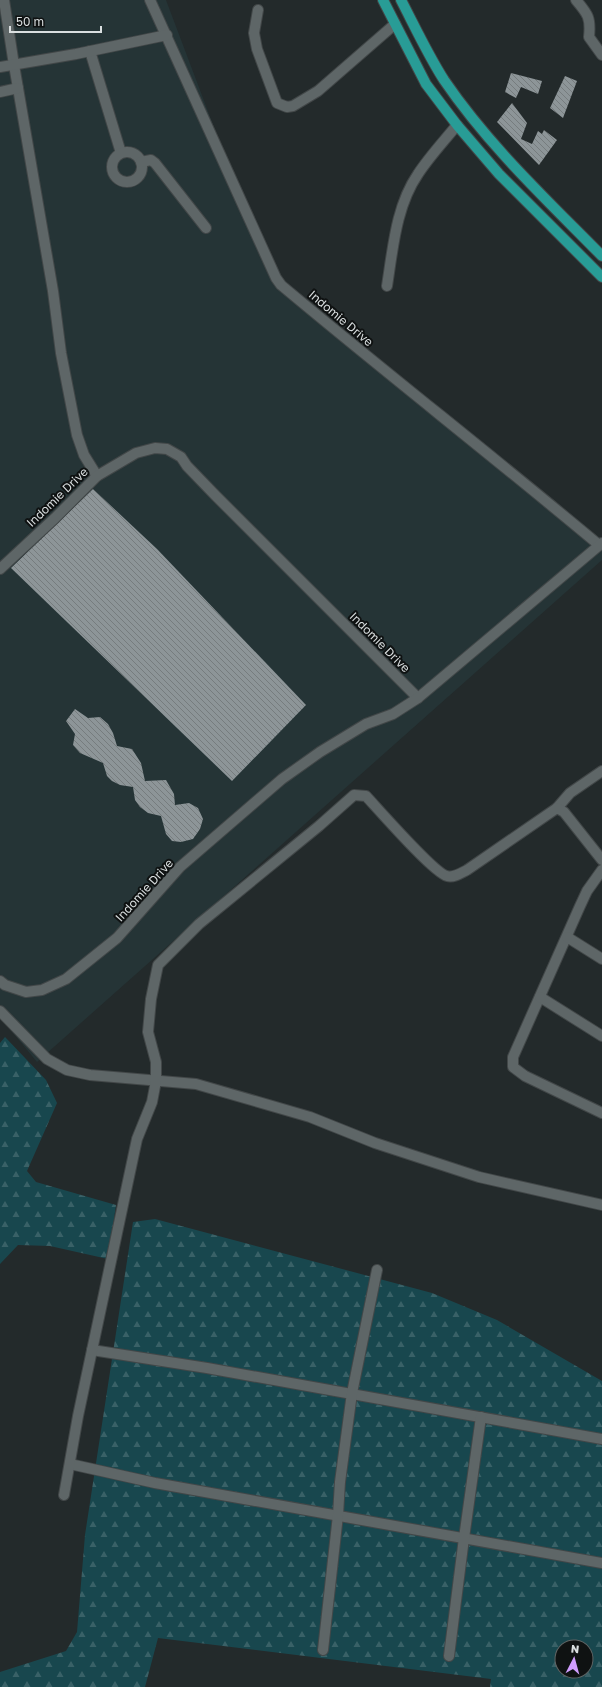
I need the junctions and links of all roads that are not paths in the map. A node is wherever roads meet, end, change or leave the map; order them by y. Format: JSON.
{"nodes":[{"id":1,"x":4,"y":0,"type":"edge"},
{"id":2,"x":150,"y":0,"type":"edge"},
{"id":3,"x":382,"y":0,"type":"edge"},
{"id":4,"x":402,"y":0,"type":"edge"},
{"id":5,"x":576,"y":0,"type":"edge"},
{"id":6,"x":258,"y":10,"type":"dead end"},
{"id":7,"x":395,"y":24,"type":"junction"},
{"id":8,"x":167,"y":35,"type":"junction"},
{"id":9,"x":90,"y":51,"type":"junction"},
{"id":10,"x":602,"y":55,"type":"edge"},
{"id":11,"x":14,"y":65,"type":"junction"},
{"id":12,"x":0,"y":67,"type":"edge"},
{"id":13,"x":18,"y":88,"type":"junction"},
{"id":14,"x":0,"y":92,"type":"edge"},
{"id":15,"x":457,"y":126,"type":"junction"},
{"id":16,"x":121,"y":153,"type":"junction"},
{"id":17,"x":141,"y":162,"type":"junction"},
{"id":18,"x":206,"y":228,"type":"dead end"},
{"id":19,"x":602,"y":256,"type":"edge"},
{"id":20,"x":602,"y":277,"type":"edge"},
{"id":21,"x":387,"y":286,"type":"dead end"},
{"id":22,"x":97,"y":476,"type":"junction"},
{"id":23,"x":600,"y":544,"type":"edge"},
{"id":24,"x":0,"y":569,"type":"edge"},
{"id":25,"x":418,"y":698,"type":"junction"},
{"id":26,"x":602,"y":771,"type":"edge"},
{"id":27,"x":557,"y":808,"type":"junction"},
{"id":28,"x":602,"y":860,"type":"edge"},
{"id":29,"x":602,"y":870,"type":"edge"},
{"id":30,"x":566,"y":937,"type":"junction"},
{"id":31,"x":602,"y":959,"type":"edge"},
{"id":32,"x":0,"y":981,"type":"edge"},
{"id":33,"x":540,"y":997,"type":"junction"},
{"id":34,"x":0,"y":1011,"type":"edge"},
{"id":35,"x":602,"y":1036,"type":"edge"},
{"id":36,"x":156,"y":1081,"type":"junction"},
{"id":37,"x":602,"y":1113,"type":"edge"},
{"id":38,"x":602,"y":1205,"type":"edge"},
{"id":39,"x":377,"y":1270,"type":"dead end"},
{"id":40,"x":92,"y":1350,"type":"junction"},
{"id":41,"x":352,"y":1393,"type":"junction"},
{"id":42,"x":481,"y":1416,"type":"junction"},
{"id":43,"x":602,"y":1439,"type":"edge"},
{"id":44,"x":70,"y":1464,"type":"junction"},
{"id":45,"x":64,"y":1495,"type":"dead end"},
{"id":46,"x":338,"y":1516,"type":"junction"},
{"id":47,"x":464,"y":1538,"type":"junction"},
{"id":48,"x":602,"y":1563,"type":"edge"},
{"id":49,"x":323,"y":1650,"type":"dead end"},
{"id":50,"x":449,"y":1656,"type":"dead end"}],
"edges":[{"from":1,"to":11,"type":"street"},
{"from":2,"to":8,"type":"street","name":"Indomie Drive"},
{"from":3,"to":7,"type":"main road"},
{"from":4,"to":19,"type":"main road"},
{"from":5,"to":10,"type":"street"},
{"from":6,"to":7,"type":"street"},
{"from":7,"to":15,"type":"main road"},
{"from":8,"to":9,"type":"street"},
{"from":8,"to":23,"type":"street","name":"Indomie Drive"},
{"from":9,"to":11,"type":"street"},
{"from":9,"to":16,"type":"street"},
{"from":11,"to":12,"type":"street"},
{"from":11,"to":13,"type":"street"},
{"from":13,"to":14,"type":"street"},
{"from":13,"to":22,"type":"street"},
{"from":15,"to":20,"type":"main road"},
{"from":15,"to":21,"type":"street"},
{"from":16,"to":17,"type":"street"},
{"from":16,"to":17,"type":"street"},
{"from":17,"to":18,"type":"street"},
{"from":22,"to":24,"type":"street","name":"Indomie Drive"},
{"from":22,"to":25,"type":"street","name":"Indomie Drive"},
{"from":23,"to":25,"type":"street","name":"Indomie Drive"},
{"from":25,"to":32,"type":"street","name":"Indomie Drive"},
{"from":26,"to":27,"type":"street"},
{"from":27,"to":28,"type":"street"},
{"from":27,"to":36,"type":"street"},
{"from":29,"to":30,"type":"street"},
{"from":30,"to":31,"type":"street"},
{"from":30,"to":33,"type":"street"},
{"from":33,"to":35,"type":"street"},
{"from":33,"to":37,"type":"street"},
{"from":34,"to":36,"type":"street"},
{"from":36,"to":38,"type":"street"},
{"from":36,"to":40,"type":"street"},
{"from":39,"to":41,"type":"street"},
{"from":40,"to":41,"type":"street"},
{"from":40,"to":44,"type":"street"},
{"from":41,"to":42,"type":"street"},
{"from":41,"to":46,"type":"street"},
{"from":42,"to":43,"type":"street"},
{"from":42,"to":47,"type":"street"},
{"from":44,"to":45,"type":"street"},
{"from":44,"to":46,"type":"street"},
{"from":46,"to":47,"type":"street"},
{"from":46,"to":49,"type":"street"},
{"from":47,"to":48,"type":"street"},
{"from":47,"to":50,"type":"street"}]}
